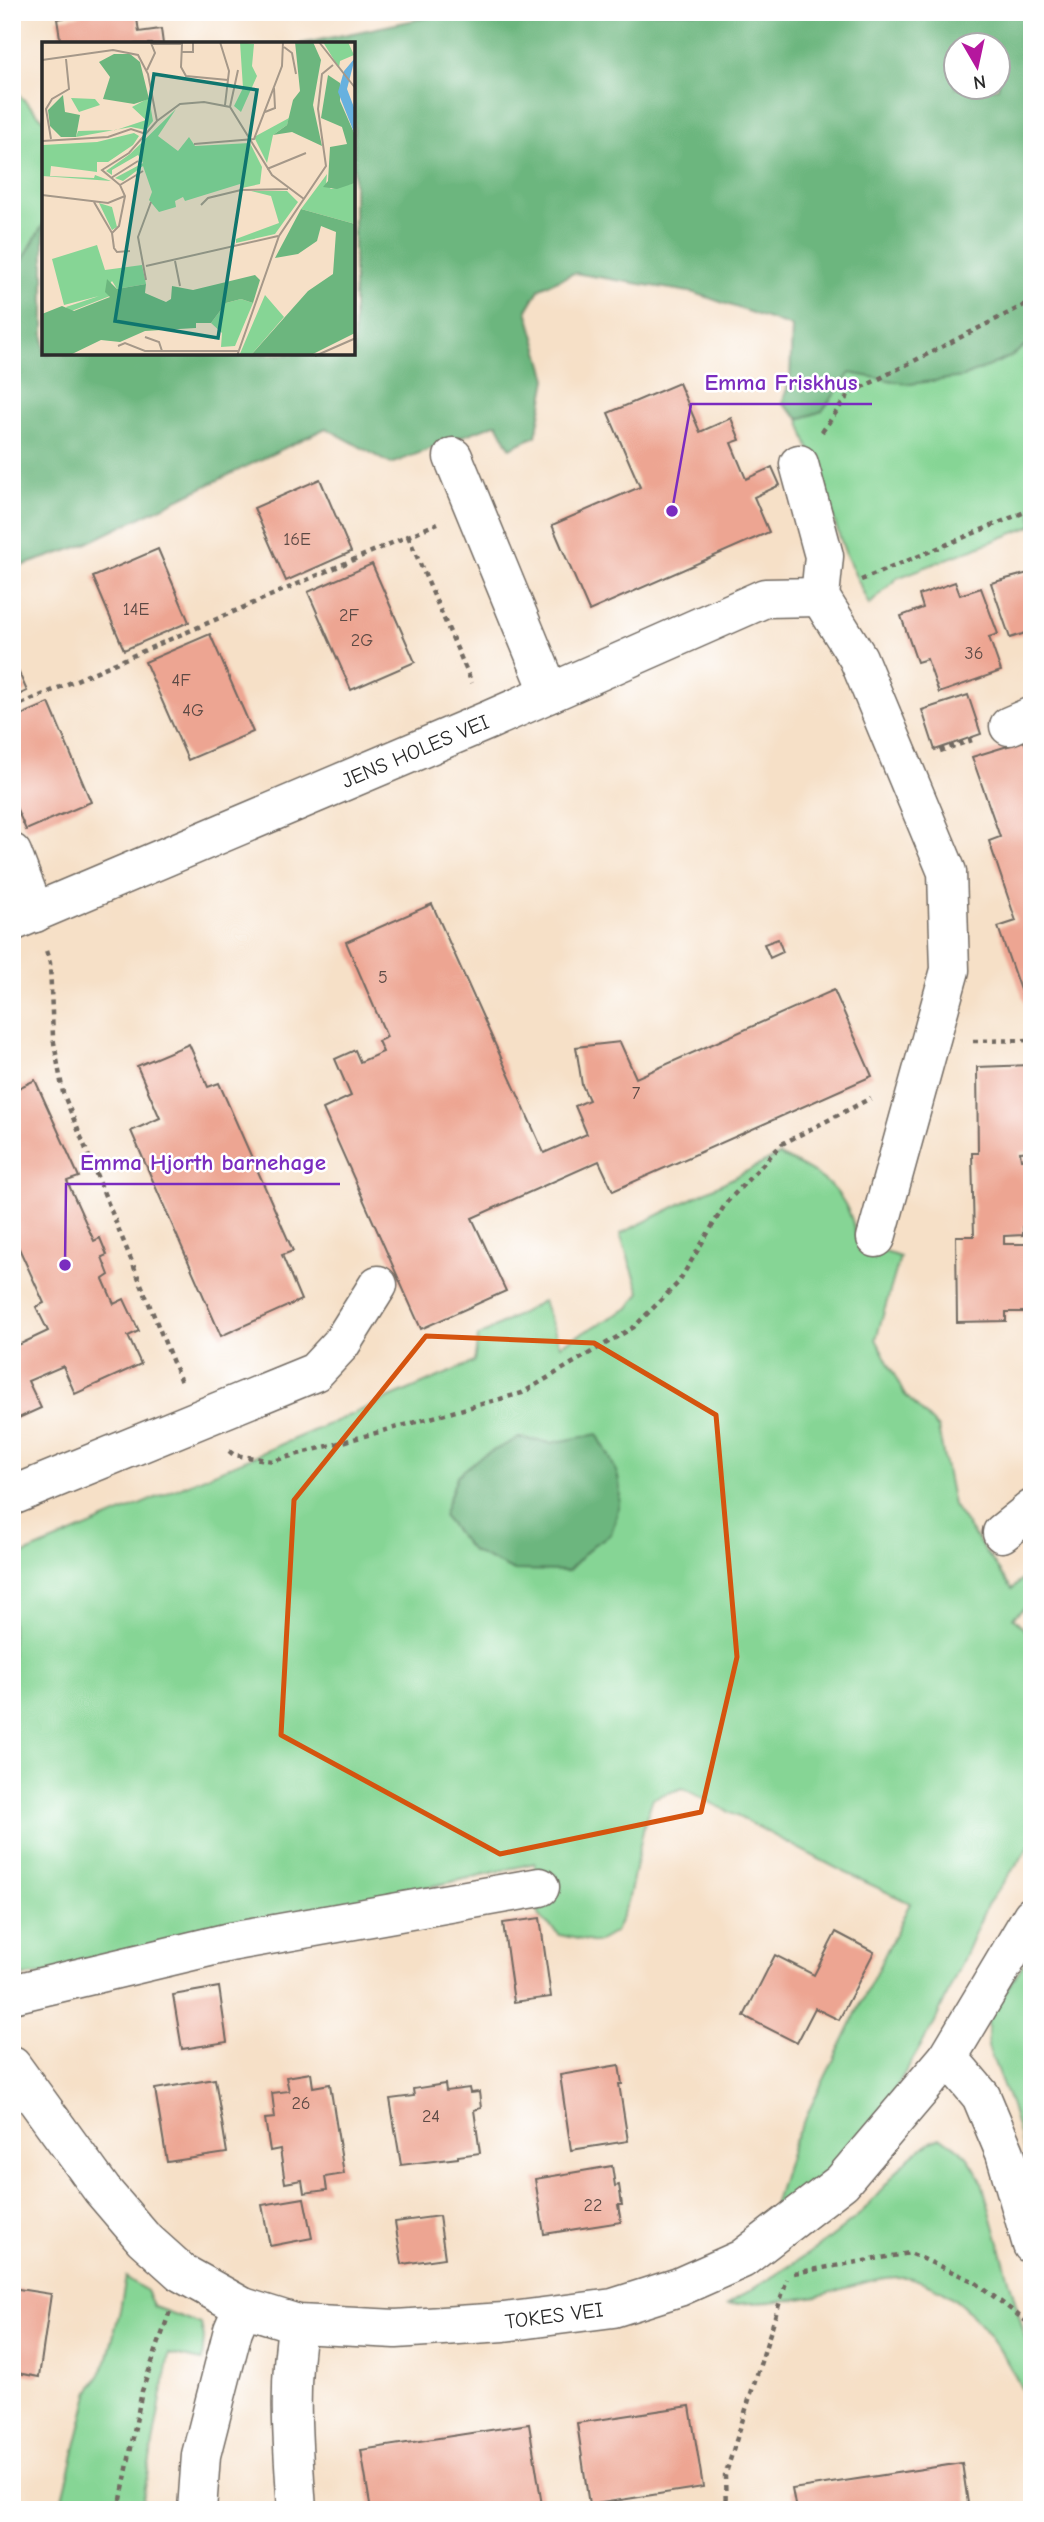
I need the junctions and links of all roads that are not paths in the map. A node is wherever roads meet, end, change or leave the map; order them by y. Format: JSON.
{"nodes":[{"id":1,"x":453,"y":457,"type":"dead end"},
{"id":2,"x":799,"y":464,"type":"road end"},
{"id":3,"x":820,"y":597,"type":"junction"},
{"id":4,"x":550,"y":693,"type":"junction"},
{"id":5,"x":12,"y":853,"type":"edge"},
{"id":6,"x":23,"y":918,"type":"edge"},
{"id":7,"x":876,"y":1238,"type":"dead end"},
{"id":8,"x":378,"y":1285,"type":"dead end"},
{"id":9,"x":12,"y":1496,"type":"edge"},
{"id":10,"x":1032,"y":1509,"type":"edge"},
{"id":11,"x":1002,"y":1533,"type":"dead end"},
{"id":12,"x":540,"y":1887,"type":"dead end"},
{"id":13,"x":1032,"y":1916,"type":"edge"},
{"id":14,"x":12,"y":1994,"type":"edge"},
{"id":15,"x":948,"y":2057,"type":"junction"},
{"id":16,"x":12,"y":2066,"type":"edge"},
{"id":17,"x":1032,"y":2245,"type":"edge"},
{"id":18,"x":243,"y":2307,"type":"junction"},
{"id":19,"x":298,"y":2324,"type":"junction"},
{"id":20,"x":197,"y":2510,"type":"edge"},
{"id":21,"x":297,"y":2510,"type":"edge"}],
"edges":[{"from":1,"to":4,"type":"street"},
{"from":2,"to":3,"type":"street"},
{"from":3,"to":4,"type":"street","name":"JENS HOLES VEI"},
{"from":3,"to":7,"type":"street"},
{"from":4,"to":6,"type":"street","name":"JENS HOLES VEI"},
{"from":5,"to":6,"type":"street"},
{"from":8,"to":9,"type":"street"},
{"from":10,"to":11,"type":"street"},
{"from":12,"to":14,"type":"street"},
{"from":13,"to":15,"type":"street","name":"TOKES VEI"},
{"from":15,"to":17,"type":"street"},
{"from":15,"to":19,"type":"street","name":"TOKES VEI"},
{"from":16,"to":18,"type":"street","name":"TOKES VEI"},
{"from":18,"to":19,"type":"street","name":"TOKES VEI"},
{"from":18,"to":20,"type":"street"},
{"from":19,"to":21,"type":"street"}]}
